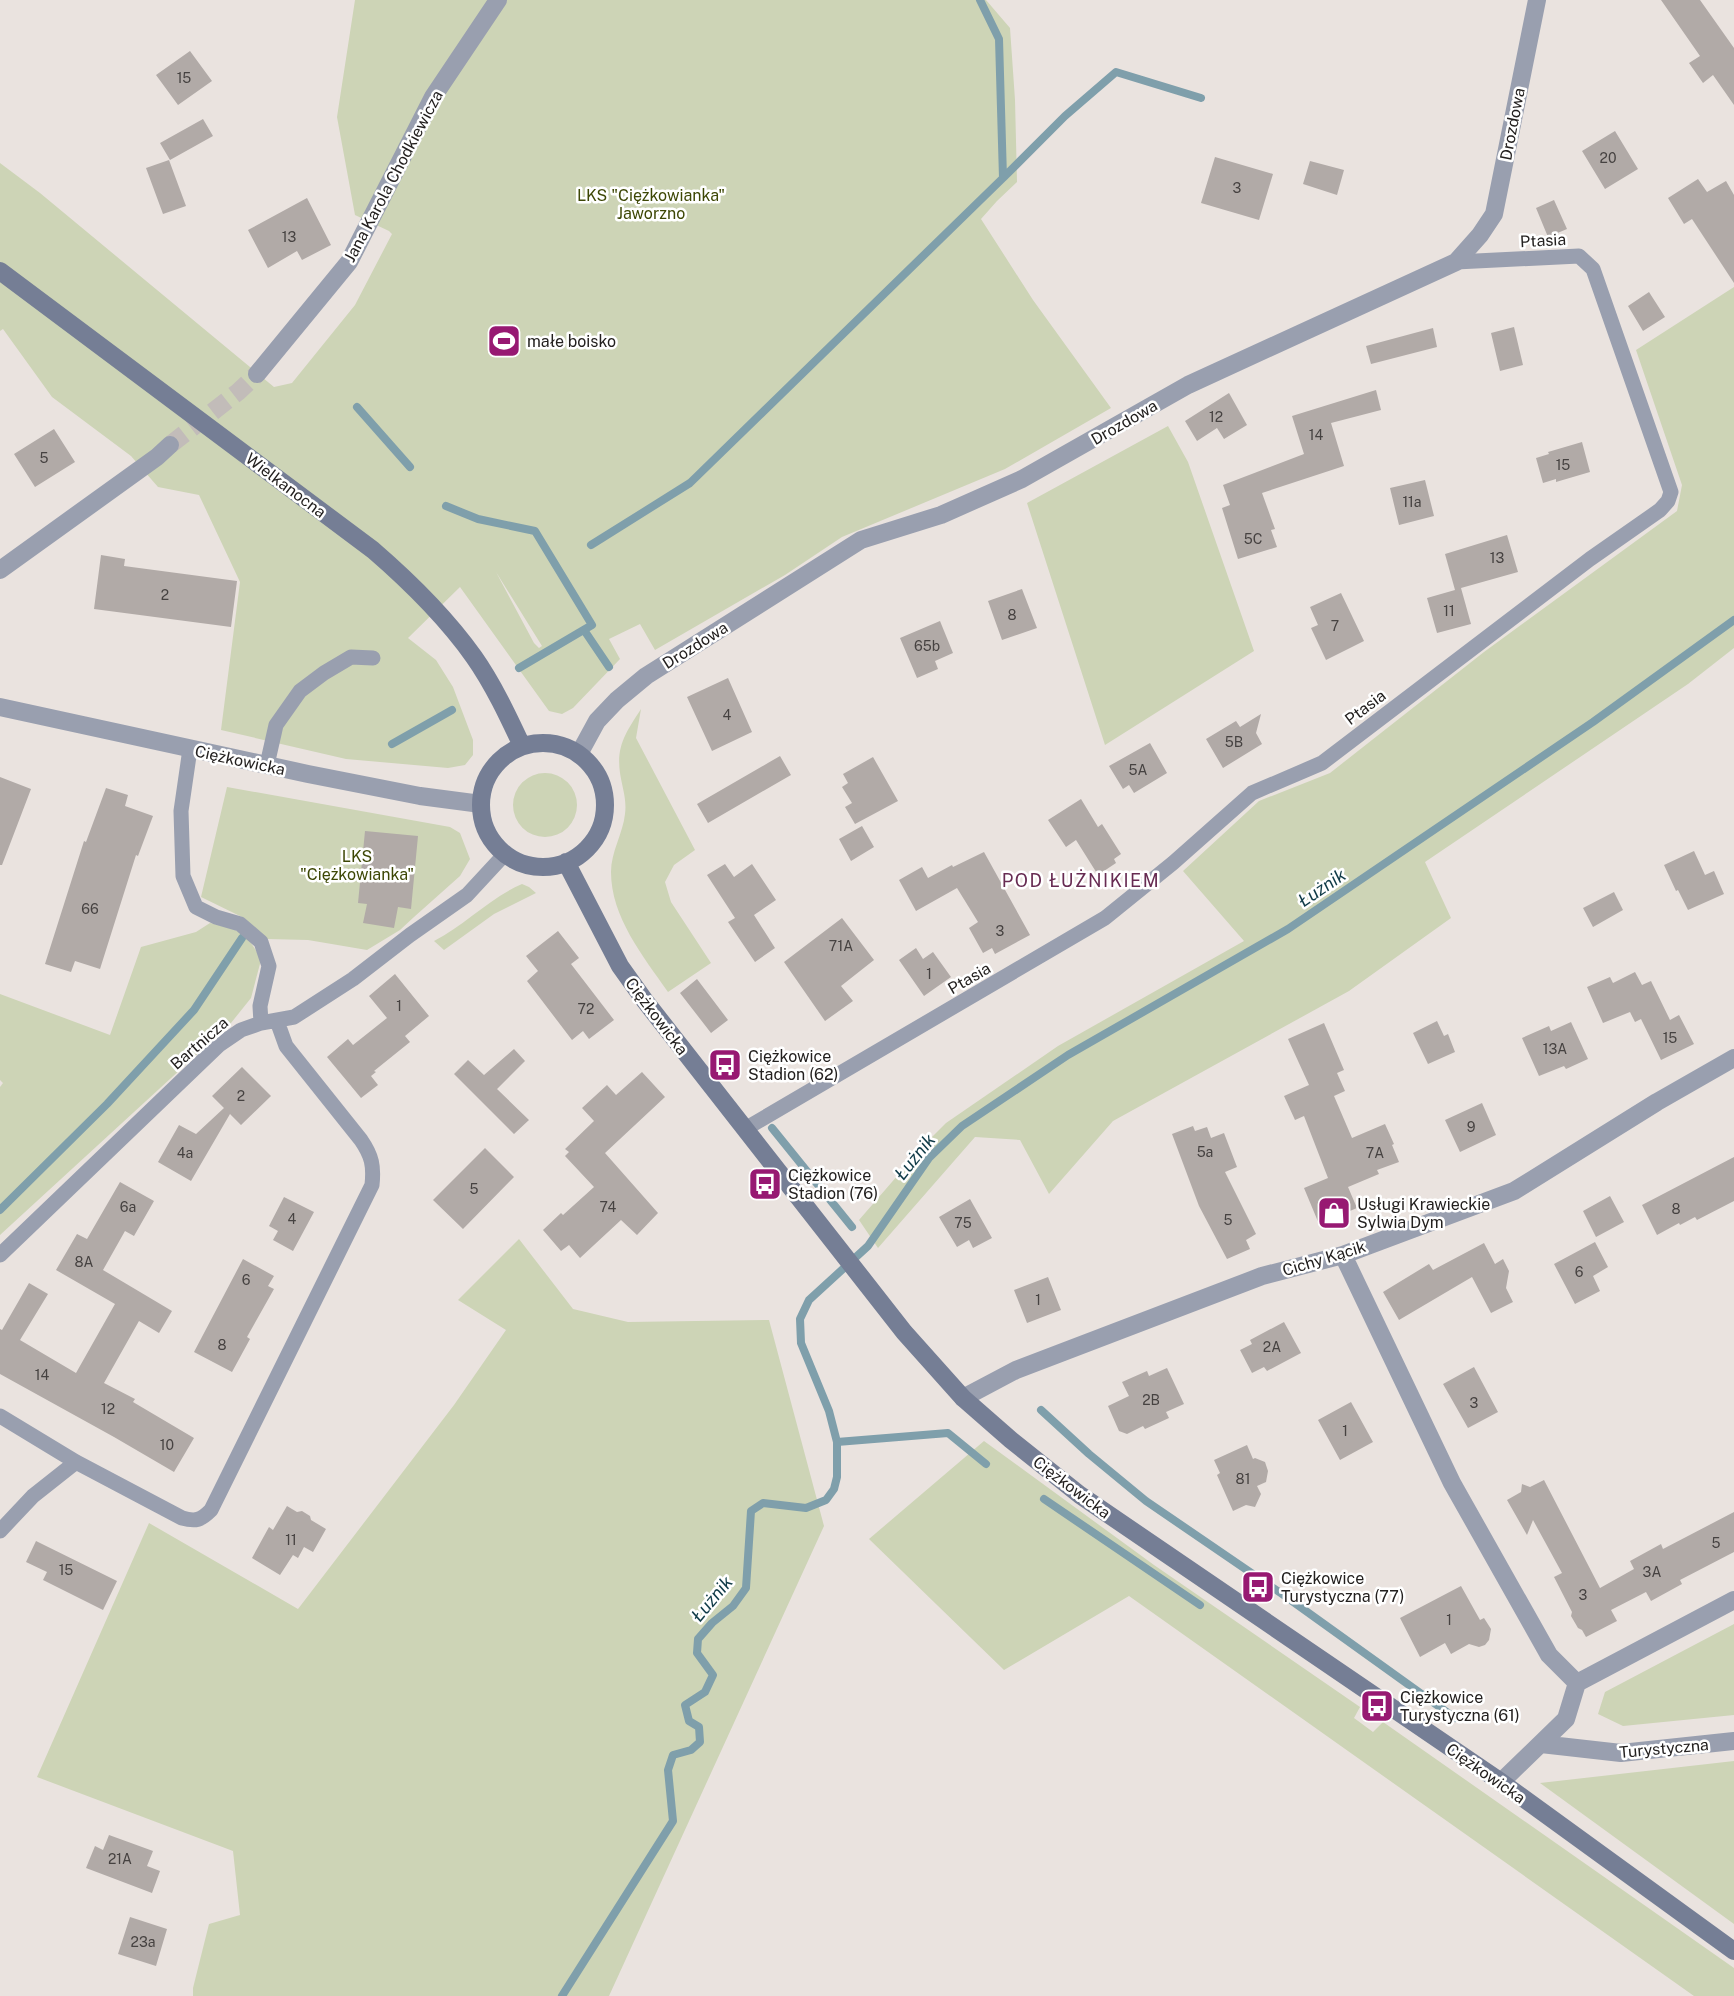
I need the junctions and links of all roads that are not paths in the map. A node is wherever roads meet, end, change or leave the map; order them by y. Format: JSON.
{"nodes":[{"id":1,"x":498,"y":0,"type":"edge"},
{"id":2,"x":1537,"y":0,"type":"edge"},
{"id":3,"x":1456,"y":262,"type":"junction"},
{"id":4,"x":0,"y":271,"type":"edge"},
{"id":5,"x":257,"y":374,"type":"tunnel mouth"},
{"id":6,"x":170,"y":445,"type":"tunnel mouth"},
{"id":7,"x":0,"y":570,"type":"edge"},
{"id":8,"x":373,"y":658,"type":"dead end"},
{"id":9,"x":0,"y":707,"type":"edge"},
{"id":10,"x":522,"y":746,"type":"junction"},
{"id":11,"x":190,"y":749,"type":"junction"},
{"id":12,"x":579,"y":754,"type":"junction"},
{"id":13,"x":267,"y":765,"type":"junction"},
{"id":14,"x":481,"y":804,"type":"junction"},
{"id":15,"x":504,"y":855,"type":"junction"},
{"id":16,"x":567,"y":862,"type":"junction"},
{"id":17,"x":277,"y":1021,"type":"junction"},
{"id":18,"x":261,"y":1023,"type":"junction"},
{"id":19,"x":1734,"y":1058,"type":"edge"},
{"id":20,"x":745,"y":1129,"type":"junction"},
{"id":21,"x":0,"y":1255,"type":"edge"},
{"id":22,"x":1342,"y":1255,"type":"junction"},
{"id":23,"x":963,"y":1398,"type":"junction"},
{"id":24,"x":0,"y":1416,"type":"edge"},
{"id":25,"x":76,"y":1462,"type":"junction"},
{"id":26,"x":0,"y":1531,"type":"edge"},
{"id":27,"x":1734,"y":1600,"type":"edge"},
{"id":28,"x":1577,"y":1683,"type":"junction"},
{"id":29,"x":1734,"y":1741,"type":"edge"},
{"id":30,"x":1541,"y":1744,"type":"junction"},
{"id":31,"x":1501,"y":1782,"type":"junction"},
{"id":32,"x":1734,"y":1951,"type":"edge"}],
"edges":[{"from":1,"to":5,"type":"street","name":"Jana Karola Chodkiewicza"},
{"from":2,"to":3,"type":"street","name":"Drozdowa"},
{"from":3,"to":12,"type":"street","name":"Drozdowa"},
{"from":3,"to":20,"type":"lane","name":"Ptasia"},
{"from":4,"to":10,"type":"street","name":"Wielkanocna"},
{"from":6,"to":7,"type":"street"},
{"from":8,"to":13,"type":"lane"},
{"from":9,"to":11,"type":"street","name":"Ciężkowicka"},
{"from":10,"to":12,"type":"street"},
{"from":10,"to":14,"type":"street"},
{"from":11,"to":13,"type":"street","name":"Ciężkowicka"},
{"from":11,"to":18,"type":"lane"},
{"from":12,"to":16,"type":"street"},
{"from":13,"to":14,"type":"street","name":"Ciężkowicka"},
{"from":14,"to":15,"type":"street"},
{"from":15,"to":16,"type":"street"},
{"from":15,"to":17,"type":"lane","name":"Bartnicza"},
{"from":16,"to":20,"type":"street","name":"Ciężkowicka"},
{"from":17,"to":18,"type":"lane","name":"Bartnicza"},
{"from":17,"to":25,"type":"lane"},
{"from":18,"to":21,"type":"lane","name":"Bartnicza"},
{"from":19,"to":22,"type":"street","name":"Cichy Kącik"},
{"from":20,"to":23,"type":"street","name":"Ciężkowicka"},
{"from":22,"to":23,"type":"street","name":"Cichy Kącik"},
{"from":22,"to":28,"type":"street"},
{"from":23,"to":31,"type":"street","name":"Ciężkowicka"},
{"from":24,"to":25,"type":"lane"},
{"from":25,"to":26,"type":"lane"},
{"from":27,"to":28,"type":"street"},
{"from":28,"to":30,"type":"street"},
{"from":29,"to":30,"type":"street","name":"Turystyczna"},
{"from":30,"to":31,"type":"street"},
{"from":31,"to":32,"type":"street","name":"Ciężkowicka"}]}
